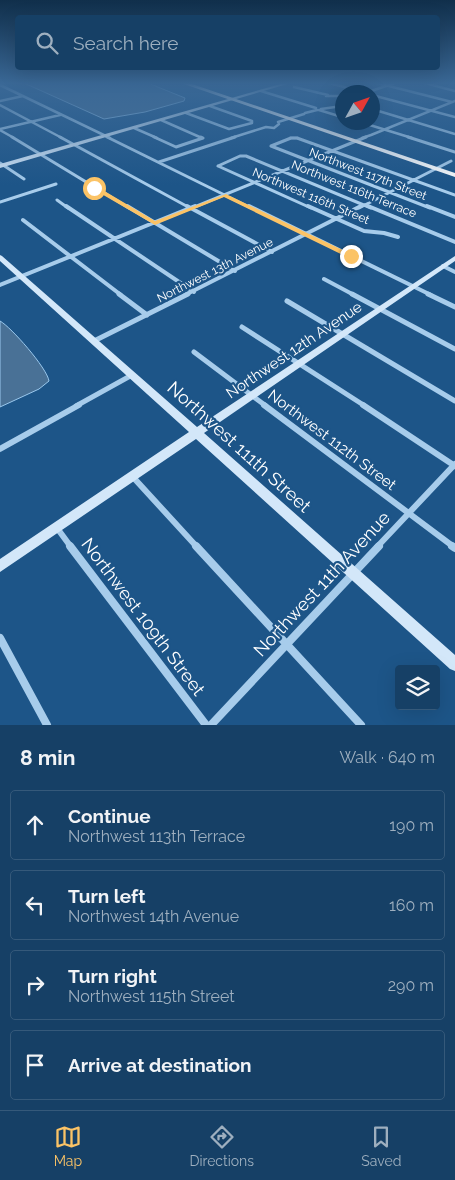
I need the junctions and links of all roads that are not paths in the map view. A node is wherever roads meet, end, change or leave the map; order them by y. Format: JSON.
{"nodes":[{"id":1,"x":22,"y":117,"type":"edge"},
{"id":2,"x":52,"y":117,"type":"edge"},
{"id":3,"x":64,"y":117,"type":"edge"},
{"id":4,"x":172,"y":117,"type":"edge"},
{"id":5,"x":196,"y":117,"type":"edge"},
{"id":6,"x":240,"y":117,"type":"edge"},
{"id":7,"x":287,"y":117,"type":"edge"},
{"id":8,"x":294,"y":117,"type":"edge"},
{"id":9,"x":398,"y":117,"type":"edge"},
{"id":10,"x":417,"y":117,"type":"edge"},
{"id":11,"x":290,"y":118,"type":"junction"},
{"id":12,"x":161,"y":120,"type":"junction"},
{"id":13,"x":409,"y":120,"type":"junction"},
{"id":14,"x":30,"y":122,"type":"junction"},
{"id":15,"x":134,"y":128,"type":"junction"},
{"id":16,"x":380,"y":129,"type":"edge"},
{"id":17,"x":0,"y":130,"type":"edge"},
{"id":18,"x":384,"y":130,"type":"junction"},
{"id":19,"x":455,"y":134,"type":"edge"},
{"id":20,"x":105,"y":136,"type":"junction"},
{"id":21,"x":358,"y":140,"type":"junction"},
{"id":22,"x":73,"y":145,"type":"junction"},
{"id":23,"x":332,"y":151,"type":"junction"},
{"id":24,"x":455,"y":152,"type":"edge"},
{"id":25,"x":39,"y":155,"type":"junction"},
{"id":26,"x":245,"y":156,"type":"joint"},
{"id":27,"x":308,"y":160,"type":"junction"},
{"id":28,"x":453,"y":160,"type":"edge"},
{"id":29,"x":158,"y":163,"type":"junction"},
{"id":30,"x":1,"y":165,"type":"edge"},
{"id":31,"x":438,"y":168,"type":"junction"},
{"id":32,"x":283,"y":171,"type":"junction"},
{"id":33,"x":455,"y":173,"type":"edge"},
{"id":34,"x":24,"y":179,"type":"dead end"},
{"id":35,"x":413,"y":180,"type":"junction"},
{"id":36,"x":255,"y":182,"type":"junction"},
{"id":37,"x":56,"y":184,"type":"dead end"},
{"id":38,"x":390,"y":192,"type":"junction"},
{"id":39,"x":224,"y":195,"type":"junction"},
{"id":40,"x":455,"y":195,"type":"edge"},
{"id":41,"x":57,"y":200,"type":"dead end"},
{"id":42,"x":0,"y":202,"type":"edge"},
{"id":43,"x":364,"y":205,"type":"junction"},
{"id":44,"x":191,"y":209,"type":"junction"},
{"id":45,"x":455,"y":217,"type":"edge"},
{"id":46,"x":336,"y":219,"type":"junction"},
{"id":47,"x":22,"y":220,"type":"dead end"},
{"id":48,"x":155,"y":224,"type":"junction"},
{"id":49,"x":306,"y":235,"type":"junction"},
{"id":50,"x":398,"y":237,"type":"dead end"},
{"id":51,"x":115,"y":240,"type":"junction"},
{"id":52,"x":455,"y":242,"type":"edge"},
{"id":53,"x":272,"y":252,"type":"junction"},
{"id":54,"x":0,"y":257,"type":"edge"},
{"id":55,"x":71,"y":257,"type":"junction"},
{"id":56,"x":455,"y":258,"type":"edge"},
{"id":57,"x":443,"y":266,"type":"junction"},
{"id":58,"x":235,"y":271,"type":"junction"},
{"id":59,"x":455,"y":272,"type":"edge"},
{"id":60,"x":21,"y":277,"type":"junction"},
{"id":61,"x":324,"y":279,"type":"dead end"},
{"id":62,"x":0,"y":285,"type":"edge"},
{"id":63,"x":413,"y":286,"type":"junction"},
{"id":64,"x":194,"y":292,"type":"junction"},
{"id":65,"x":287,"y":301,"type":"dead end"},
{"id":66,"x":455,"y":307,"type":"edge"},
{"id":67,"x":381,"y":309,"type":"junction"},
{"id":68,"x":147,"y":315,"type":"junction"},
{"id":69,"x":242,"y":327,"type":"dead end"},
{"id":70,"x":343,"y":335,"type":"junction"},
{"id":71,"x":94,"y":341,"type":"junction"},
{"id":72,"x":455,"y":349,"type":"edge"},
{"id":73,"x":194,"y":352,"type":"dead end"},
{"id":74,"x":299,"y":363,"type":"junction"},
{"id":75,"x":132,"y":375,"type":"junction"},
{"id":76,"x":253,"y":396,"type":"junction"},
{"id":77,"x":455,"y":401,"type":"edge"},
{"id":78,"x":197,"y":434,"type":"junction"},
{"id":79,"x":0,"y":449,"type":"edge"},
{"id":80,"x":455,"y":465,"type":"edge"},
{"id":81,"x":132,"y":476,"type":"junction"},
{"id":82,"x":408,"y":513,"type":"junction"},
{"id":83,"x":56,"y":527,"type":"junction"},
{"id":84,"x":455,"y":548,"type":"edge"},
{"id":85,"x":0,"y":566,"type":"edge"},
{"id":86,"x":353,"y":572,"type":"junction"},
{"id":87,"x":0,"y":638,"type":"edge"},
{"id":88,"x":286,"y":645,"type":"junction"},
{"id":89,"x":455,"y":664,"type":"edge"},
{"id":90,"x":47,"y":725,"type":"edge"},
{"id":91,"x":206,"y":725,"type":"edge"},
{"id":92,"x":210,"y":725,"type":"edge"},
{"id":93,"x":361,"y":725,"type":"edge"}],
"edges":[{"from":1,"to":14,"type":"street"},
{"from":2,"to":14,"type":"street"},
{"from":3,"to":20,"type":"street"},
{"from":4,"to":12,"type":"street"},
{"from":5,"to":6,"type":"street"},
{"from":7,"to":11,"type":"highway"},
{"from":8,"to":11,"type":"street"},
{"from":9,"to":13,"type":"street"},
{"from":10,"to":13,"type":"street"},
{"from":11,"to":21,"type":"highway"},
{"from":11,"to":29,"type":"street"},
{"from":12,"to":15,"type":"street"},
{"from":12,"to":15,"type":"street"},
{"from":13,"to":18,"type":"street"},
{"from":13,"to":19,"type":"street"},
{"from":14,"to":17,"type":"street"},
{"from":14,"to":22,"type":"street"},
{"from":15,"to":20,"type":"street"},
{"from":16,"to":18,"type":"street"},
{"from":17,"to":25,"type":"street"},
{"from":18,"to":21,"type":"street"},
{"from":18,"to":24,"type":"street"},
{"from":20,"to":22,"type":"street"},
{"from":20,"to":29,"type":"street"},
{"from":21,"to":23,"type":"street"},
{"from":21,"to":31,"type":"highway"},
{"from":22,"to":25,"type":"street"},
{"from":22,"to":44,"type":"street"},
{"from":23,"to":27,"type":"street"},
{"from":23,"to":27,"type":"street","name":"Northwest 117th Street"},
{"from":23,"to":35,"type":"street"},
{"from":25,"to":30,"type":"street"},
{"from":25,"to":48,"type":"street"},
{"from":26,"to":32,"type":"street","name":"Northwest 116th Terrace"},
{"from":26,"to":36,"type":"street","name":"Northwest 116th Street"},
{"from":27,"to":32,"type":"street"},
{"from":27,"to":38,"type":"street","name":"Northwest 117th Street"},
{"from":28,"to":31,"type":"street","name":"Northwest 13th Avenue"},
{"from":29,"to":39,"type":"street"},
{"from":30,"to":34,"type":"street"},
{"from":31,"to":33,"type":"highway"},
{"from":31,"to":35,"type":"street","name":"Northwest 13th Avenue"},
{"from":32,"to":36,"type":"street"},
{"from":32,"to":43,"type":"street","name":"Northwest 116th Terrace"},
{"from":35,"to":38,"type":"street","name":"Northwest 13th Avenue"},
{"from":35,"to":40,"type":"street"},
{"from":36,"to":39,"type":"street"},
{"from":36,"to":46,"type":"street","name":"Northwest 116th Street"},
{"from":37,"to":42,"type":"street"},
{"from":38,"to":43,"type":"street","name":"Northwest 13th Avenue"},
{"from":38,"to":45,"type":"street","name":"Northwest 117th Street"},
{"from":39,"to":44,"type":"street"},
{"from":39,"to":49,"type":"street"},
{"from":41,"to":51,"type":"street"},
{"from":43,"to":46,"type":"street","name":"Northwest 13th Avenue"},
{"from":43,"to":52,"type":"street","name":"Northwest 116th Terrace"},
{"from":44,"to":48,"type":"street"},
{"from":44,"to":53,"type":"street"},
{"from":46,"to":49,"type":"street","name":"Northwest 13th Avenue"},
{"from":46,"to":50,"type":"street","name":"Northwest 116th Street"},
{"from":47,"to":55,"type":"street"},
{"from":48,"to":51,"type":"street"},
{"from":48,"to":58,"type":"street"},
{"from":49,"to":53,"type":"street","name":"Northwest 13th Avenue"},
{"from":49,"to":63,"type":"street"},
{"from":51,"to":55,"type":"street"},
{"from":51,"to":64,"type":"street"},
{"from":53,"to":58,"type":"street","name":"Northwest 13th Avenue"},
{"from":54,"to":60,"type":"street","name":"Northwest 111th Street"},
{"from":55,"to":60,"type":"street"},
{"from":55,"to":68,"type":"street"},
{"from":56,"to":57,"type":"street","name":"Northwest 12th Avenue"},
{"from":57,"to":59,"type":"street"},
{"from":57,"to":63,"type":"street","name":"Northwest 12th Avenue"},
{"from":58,"to":64,"type":"street","name":"Northwest 13th Avenue"},
{"from":60,"to":62,"type":"street"},
{"from":60,"to":71,"type":"street","name":"Northwest 111th Street"},
{"from":61,"to":67,"type":"street"},
{"from":63,"to":66,"type":"street"},
{"from":63,"to":67,"type":"street","name":"Northwest 12th Avenue"},
{"from":64,"to":68,"type":"street","name":"Northwest 13th Avenue"},
{"from":65,"to":70,"type":"street"},
{"from":67,"to":70,"type":"street","name":"Northwest 12th Avenue"},
{"from":67,"to":72,"type":"street"},
{"from":68,"to":71,"type":"street","name":"Northwest 13th Avenue"},
{"from":69,"to":74,"type":"street"},
{"from":70,"to":74,"type":"street","name":"Northwest 12th Avenue"},
{"from":70,"to":77,"type":"street"},
{"from":71,"to":75,"type":"street","name":"Northwest 111th Street"},
{"from":73,"to":76,"type":"street","name":"Northwest 112th Street"},
{"from":74,"to":76,"type":"street","name":"Northwest 12th Avenue"},
{"from":74,"to":80,"type":"street"},
{"from":75,"to":78,"type":"street","name":"Northwest 111th Street"},
{"from":75,"to":79,"type":"street"},
{"from":76,"to":78,"type":"street","name":"Northwest 12th Avenue"},
{"from":76,"to":82,"type":"street","name":"Northwest 112th Street"},
{"from":78,"to":81,"type":"street","name":"Northwest 12th Avenue"},
{"from":78,"to":86,"type":"street","name":"Northwest 111th Street"},
{"from":80,"to":82,"type":"street","name":"Northwest 11th Avenue"},
{"from":81,"to":83,"type":"street","name":"Northwest 12th Avenue"},
{"from":81,"to":88,"type":"street"},
{"from":82,"to":84,"type":"street","name":"Northwest 112th Street"},
{"from":82,"to":86,"type":"street","name":"Northwest 11th Avenue"},
{"from":83,"to":85,"type":"street","name":"Northwest 12th Avenue"},
{"from":83,"to":91,"type":"street","name":"Northwest 109th Street"},
{"from":86,"to":88,"type":"street","name":"Northwest 11th Avenue"},
{"from":86,"to":89,"type":"street","name":"Northwest 111th Street"},
{"from":87,"to":90,"type":"street"},
{"from":88,"to":92,"type":"street","name":"Northwest 11th Avenue"},
{"from":88,"to":93,"type":"street"}]}
